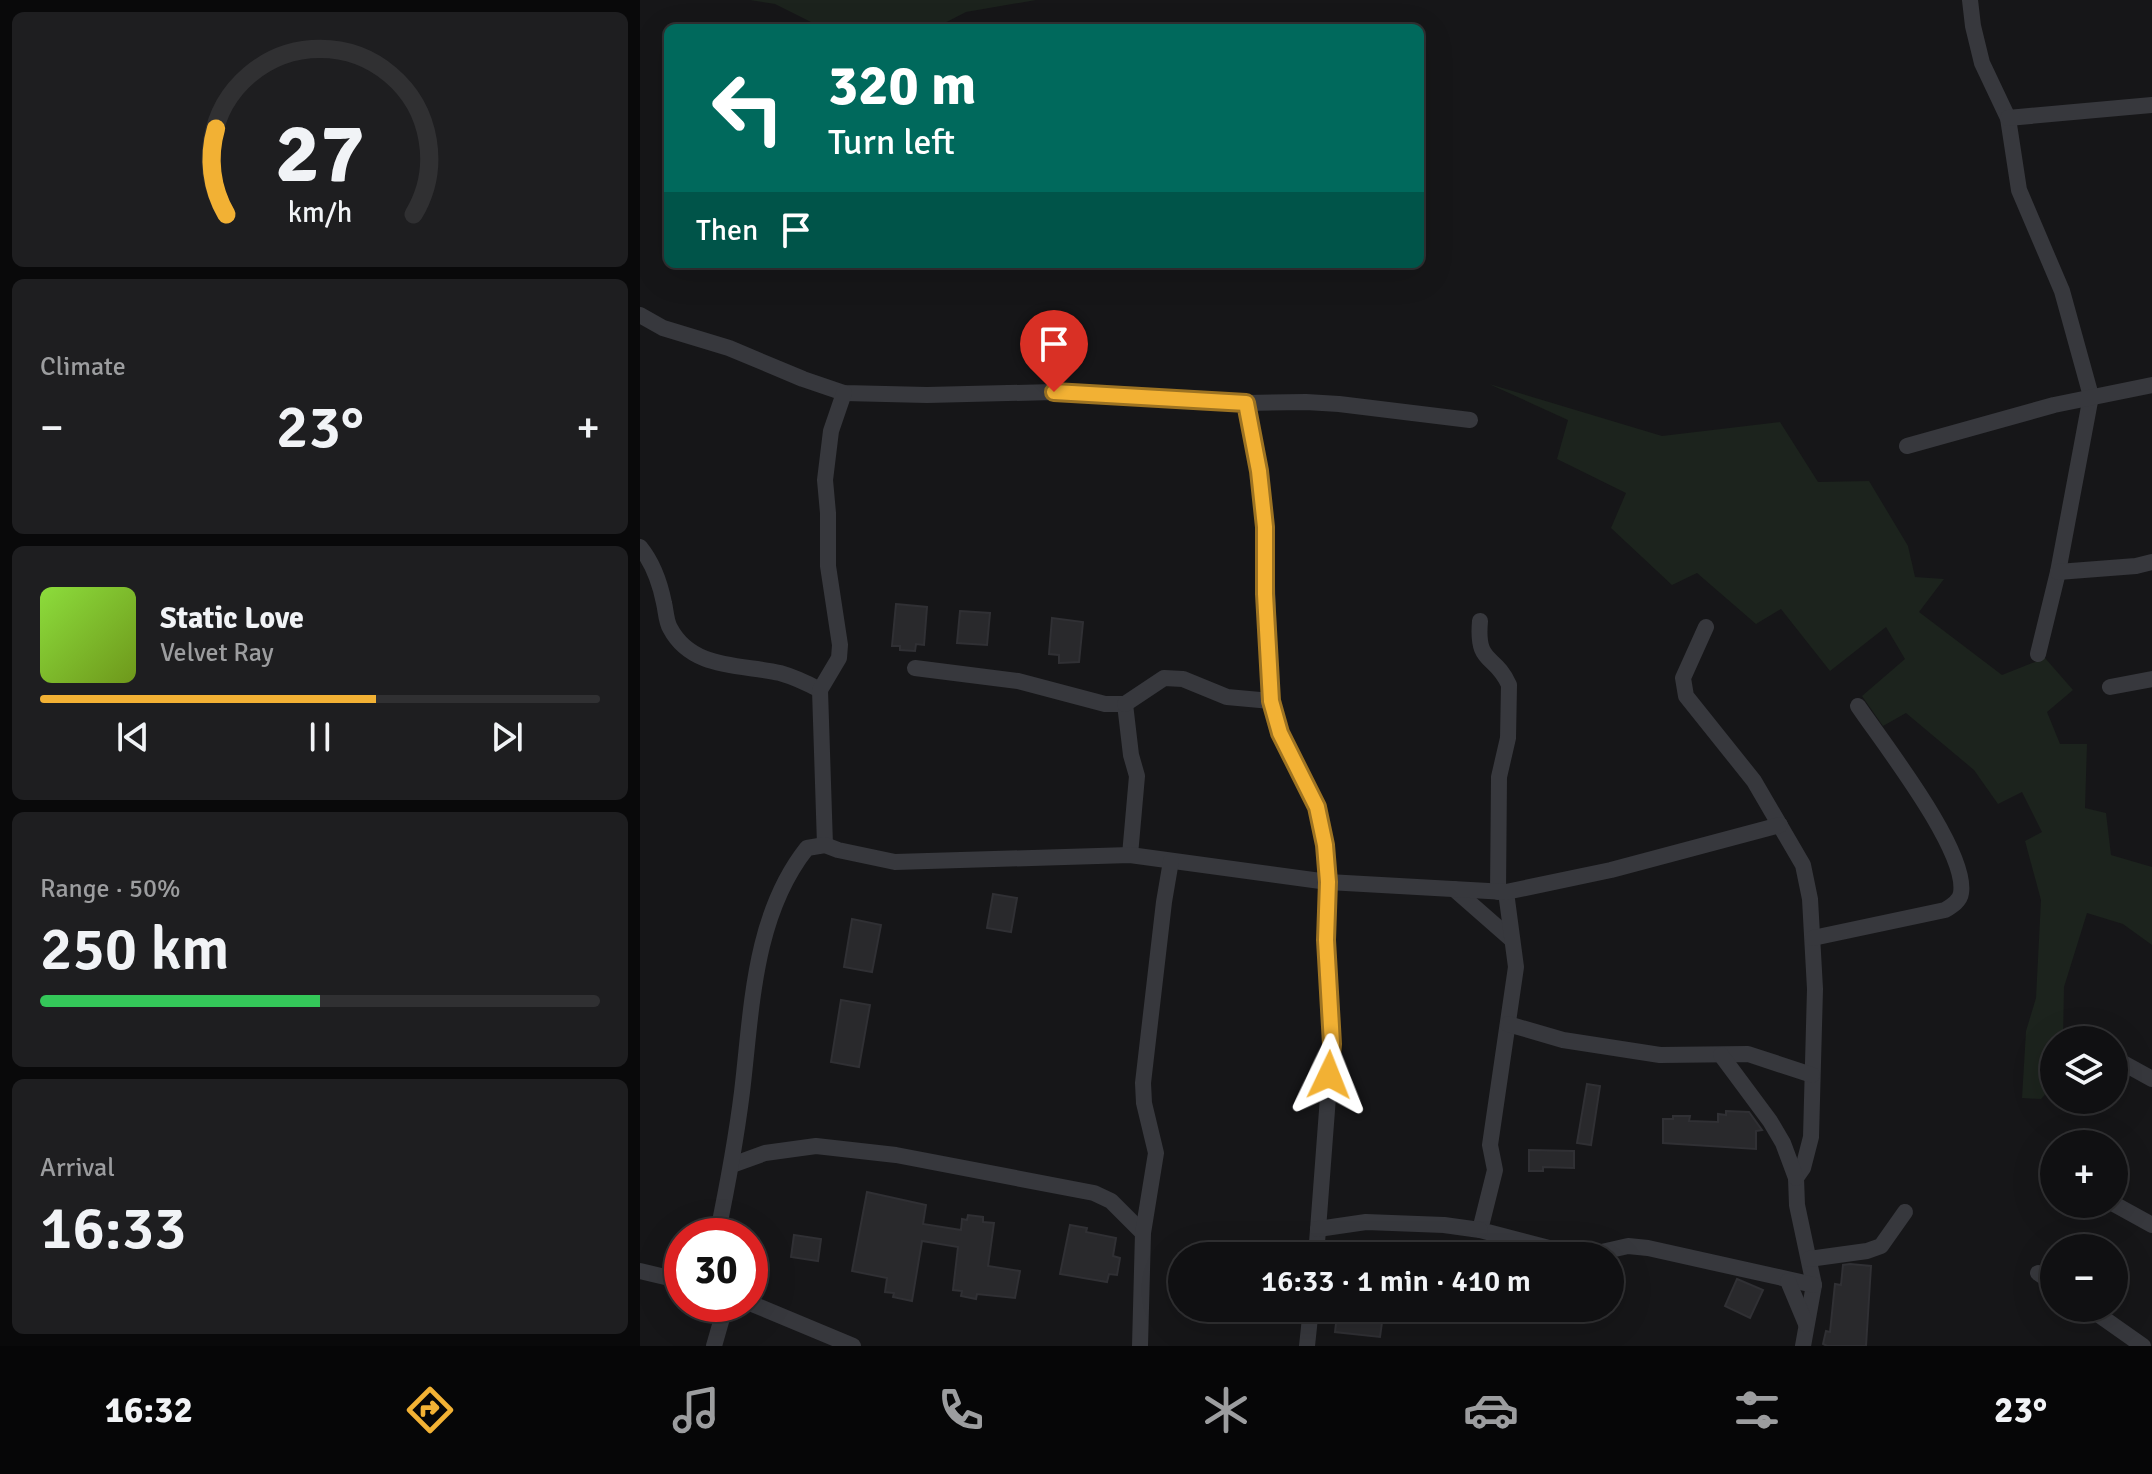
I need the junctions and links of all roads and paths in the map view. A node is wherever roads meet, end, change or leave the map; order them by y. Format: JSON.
{"nodes":[{"id":1,"x":1970,"y":0,"type":"edge"},
{"id":2,"x":2152,"y":105,"type":"edge"},
{"id":3,"x":2008,"y":118,"type":"junction"},
{"id":4,"x":640,"y":315,"type":"edge"},
{"id":5,"x":2152,"y":385,"type":"edge"},
{"id":6,"x":844,"y":393,"type":"junction"},
{"id":7,"x":2091,"y":396,"type":"junction"},
{"id":8,"x":1246,"y":403,"type":"junction"},
{"id":9,"x":1470,"y":420,"type":"dead end"},
{"id":10,"x":1907,"y":446,"type":"dead end"},
{"id":11,"x":640,"y":547,"type":"edge"},
{"id":12,"x":2152,"y":562,"type":"edge"},
{"id":13,"x":2058,"y":572,"type":"junction"},
{"id":14,"x":1480,"y":621,"type":"dead end"},
{"id":15,"x":1706,"y":627,"type":"dead end"},
{"id":16,"x":2038,"y":654,"type":"dead end"},
{"id":17,"x":915,"y":668,"type":"dead end"},
{"id":18,"x":2152,"y":679,"type":"edge"},
{"id":19,"x":2110,"y":687,"type":"dead end"},
{"id":20,"x":820,"y":690,"type":"junction"},
{"id":21,"x":1271,"y":701,"type":"junction"},
{"id":22,"x":1125,"y":704,"type":"junction"},
{"id":23,"x":1858,"y":706,"type":"dead end"},
{"id":24,"x":1780,"y":825,"type":"junction"},
{"id":25,"x":825,"y":845,"type":"junction"},
{"id":26,"x":1130,"y":855,"type":"junction"},
{"id":27,"x":1171,"y":861,"type":"junction"},
{"id":28,"x":1328,"y":882,"type":"junction"},
{"id":29,"x":1454,"y":889,"type":"junction"},
{"id":30,"x":1502,"y":892,"type":"junction"},
{"id":31,"x":1813,"y":938,"type":"junction"},
{"id":32,"x":1511,"y":939,"type":"junction"},
{"id":33,"x":1508,"y":1024,"type":"junction"},
{"id":34,"x":1721,"y":1055,"type":"junction"},
{"id":35,"x":2128,"y":1066,"type":"edge"},
{"id":36,"x":1812,"y":1075,"type":"junction"},
{"id":37,"x":2152,"y":1079,"type":"edge"},
{"id":38,"x":732,"y":1165,"type":"junction"},
{"id":39,"x":1796,"y":1178,"type":"junction"},
{"id":40,"x":1905,"y":1212,"type":"dead end"},
{"id":41,"x":2128,"y":1212,"type":"edge"},
{"id":42,"x":721,"y":1218,"type":"edge"},
{"id":43,"x":2152,"y":1225,"type":"edge"},
{"id":44,"x":1318,"y":1229,"type":"junction"},
{"id":45,"x":1480,"y":1230,"type":"junction"},
{"id":46,"x":1143,"y":1233,"type":"junction"},
{"id":47,"x":1317,"y":1242,"type":"edge"},
{"id":48,"x":1527,"y":1242,"type":"edge"},
{"id":49,"x":1624,"y":1247,"type":"edge"},
{"id":50,"x":1809,"y":1259,"type":"junction"},
{"id":51,"x":640,"y":1271,"type":"edge"},
{"id":52,"x":664,"y":1277,"type":"edge"},
{"id":53,"x":1788,"y":1281,"type":"junction"},
{"id":54,"x":1814,"y":1285,"type":"junction"},
{"id":55,"x":768,"y":1311,"type":"edge"},
{"id":56,"x":721,"y":1322,"type":"edge"},
{"id":57,"x":1310,"y":1322,"type":"edge"},
{"id":58,"x":2109,"y":1322,"type":"edge"},
{"id":59,"x":1807,"y":1327,"type":"junction"},
{"id":60,"x":714,"y":1346,"type":"edge"},
{"id":61,"x":853,"y":1346,"type":"edge"},
{"id":62,"x":1140,"y":1346,"type":"edge"},
{"id":63,"x":1307,"y":1346,"type":"edge"},
{"id":64,"x":1803,"y":1346,"type":"edge"},
{"id":65,"x":2143,"y":1346,"type":"edge"}],
"edges":[{"from":1,"to":3,"type":"street"},
{"from":2,"to":3,"type":"street"},
{"from":3,"to":7,"type":"street"},
{"from":4,"to":6,"type":"street"},
{"from":5,"to":7,"type":"street"},
{"from":6,"to":8,"type":"street"},
{"from":6,"to":20,"type":"street"},
{"from":7,"to":10,"type":"street"},
{"from":7,"to":13,"type":"street"},
{"from":8,"to":9,"type":"street"},
{"from":8,"to":21,"type":"street"},
{"from":11,"to":20,"type":"street"},
{"from":12,"to":13,"type":"street"},
{"from":13,"to":16,"type":"street"},
{"from":14,"to":30,"type":"street"},
{"from":15,"to":24,"type":"street"},
{"from":17,"to":22,"type":"street"},
{"from":18,"to":19,"type":"street"},
{"from":20,"to":25,"type":"street"},
{"from":21,"to":22,"type":"street"},
{"from":21,"to":28,"type":"street"},
{"from":22,"to":26,"type":"street"},
{"from":23,"to":31,"type":"street"},
{"from":24,"to":30,"type":"street"},
{"from":24,"to":31,"type":"street"},
{"from":25,"to":26,"type":"street"},
{"from":25,"to":38,"type":"street"},
{"from":26,"to":27,"type":"street"},
{"from":27,"to":28,"type":"street"},
{"from":27,"to":46,"type":"street"},
{"from":28,"to":29,"type":"street"},
{"from":28,"to":44,"type":"street"},
{"from":29,"to":30,"type":"street"},
{"from":29,"to":32,"type":"street"},
{"from":30,"to":32,"type":"street"},
{"from":31,"to":36,"type":"street"},
{"from":32,"to":33,"type":"street"},
{"from":33,"to":34,"type":"street"},
{"from":33,"to":45,"type":"street"},
{"from":34,"to":36,"type":"street"},
{"from":34,"to":39,"type":"street"},
{"from":35,"to":37,"type":"street"},
{"from":36,"to":39,"type":"street"},
{"from":38,"to":42,"type":"street"},
{"from":38,"to":46,"type":"street"},
{"from":39,"to":50,"type":"street"},
{"from":40,"to":50,"type":"street"},
{"from":41,"to":43,"type":"street"},
{"from":44,"to":45,"type":"street"},
{"from":44,"to":47,"type":"street"},
{"from":45,"to":48,"type":"street"},
{"from":46,"to":62,"type":"street"},
{"from":49,"to":53,"type":"street"},
{"from":50,"to":54,"type":"street"},
{"from":51,"to":52,"type":"street"},
{"from":53,"to":54,"type":"street"},
{"from":53,"to":59,"type":"street"},
{"from":54,"to":59,"type":"street"},
{"from":55,"to":61,"type":"street"},
{"from":56,"to":60,"type":"street"},
{"from":57,"to":63,"type":"street"},
{"from":58,"to":65,"type":"street"},
{"from":59,"to":64,"type":"street"}]}
